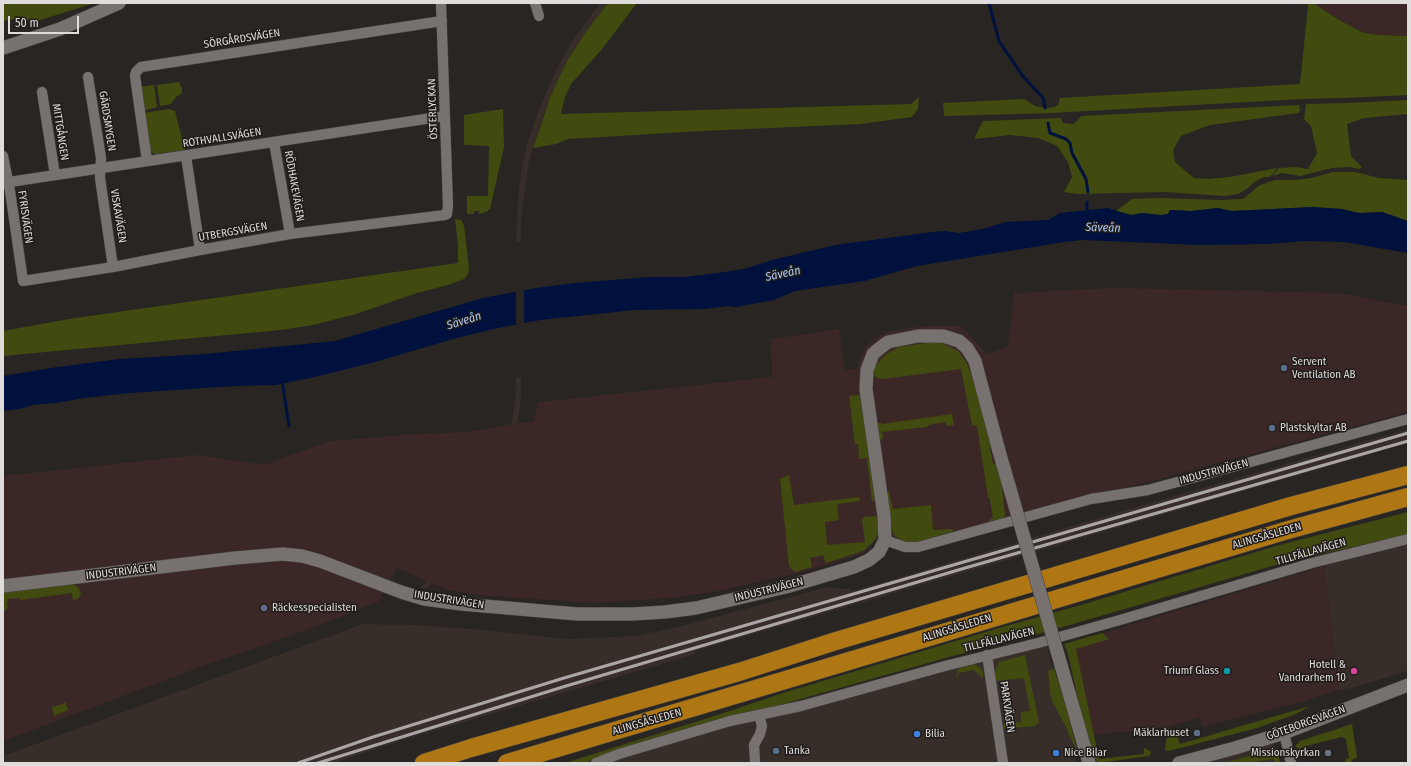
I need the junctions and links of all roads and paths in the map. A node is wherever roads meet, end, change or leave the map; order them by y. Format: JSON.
{"nodes":[{"id":1,"x":119,"y":3,"type":"edge"},
{"id":2,"x":441,"y":3,"type":"edge"},
{"id":3,"x":535,"y":3,"type":"edge"},
{"id":4,"x":539,"y":16,"type":"dead end"},
{"id":5,"x":442,"y":21,"type":"junction"},
{"id":6,"x":3,"y":48,"type":"edge"},
{"id":7,"x":88,"y":77,"type":"dead end"},
{"id":8,"x":42,"y":92,"type":"dead end"},
{"id":9,"x":445,"y":116,"type":"junction"},
{"id":10,"x":274,"y":142,"type":"junction"},
{"id":11,"x":3,"y":156,"type":"edge"},
{"id":12,"x":186,"y":156,"type":"junction"},
{"id":13,"x":147,"y":161,"type":"junction"},
{"id":14,"x":100,"y":168,"type":"junction"},
{"id":15,"x":55,"y":175,"type":"junction"},
{"id":16,"x":5,"y":182,"type":"edge"},
{"id":17,"x":447,"y":214,"type":"joint"},
{"id":18,"x":290,"y":234,"type":"junction"},
{"id":19,"x":200,"y":250,"type":"junction"},
{"id":20,"x":113,"y":267,"type":"junction"},
{"id":21,"x":23,"y":281,"type":"joint"},
{"id":22,"x":1408,"y":419,"type":"edge"},
{"id":23,"x":1408,"y":475,"type":"edge"},
{"id":24,"x":1408,"y":497,"type":"edge"},
{"id":25,"x":1408,"y":538,"type":"edge"},
{"id":26,"x":885,"y":540,"type":"junction"},
{"id":27,"x":3,"y":586,"type":"edge"},
{"id":28,"x":987,"y":655,"type":"junction"},
{"id":29,"x":1408,"y":685,"type":"edge"},
{"id":30,"x":759,"y":715,"type":"junction"},
{"id":31,"x":1284,"y":733,"type":"junction"},
{"id":32,"x":424,"y":763,"type":"edge"},
{"id":33,"x":507,"y":763,"type":"edge"},
{"id":34,"x":596,"y":763,"type":"edge"},
{"id":35,"x":755,"y":763,"type":"edge"},
{"id":36,"x":1003,"y":763,"type":"edge"},
{"id":37,"x":1089,"y":763,"type":"edge"},
{"id":38,"x":1179,"y":763,"type":"edge"},
{"id":39,"x":1291,"y":763,"type":"edge"}],
"edges":[{"from":1,"to":6,"type":"street"},
{"from":2,"to":5,"type":"street","name":"ÖSTERLYCKAN"},
{"from":3,"to":4,"type":"street"},
{"from":5,"to":9,"type":"street","name":"ÖSTERLYCKAN"},
{"from":5,"to":13,"type":"street","name":"SÖRGÅRDSVÄGEN"},
{"from":7,"to":14,"type":"street","name":"GÄRDSMYGEN"},
{"from":8,"to":15,"type":"street","name":"MITTGÅNGEN"},
{"from":9,"to":10,"type":"street","name":"ROTHVALLSVÄGEN"},
{"from":9,"to":17,"type":"street","name":"ÖSTERLYCKAN"},
{"from":10,"to":12,"type":"street","name":"ROTHVALLSVÄGEN"},
{"from":10,"to":18,"type":"street","name":"RÖDHAKEVÄGEN"},
{"from":11,"to":16,"type":"street","name":"FYRISVÄGEN"},
{"from":12,"to":13,"type":"street","name":"ROTHVALLSVÄGEN"},
{"from":12,"to":19,"type":"street"},
{"from":13,"to":14,"type":"street","name":"ROTHVALLSVÄGEN"},
{"from":14,"to":15,"type":"street","name":"ROTHVALLSVÄGEN"},
{"from":14,"to":20,"type":"street","name":"VISKAVÄGEN"},
{"from":15,"to":16,"type":"street","name":"ROTHVALLSVÄGEN"},
{"from":16,"to":21,"type":"street","name":"FYRISVÄGEN"},
{"from":17,"to":18,"type":"street","name":"UTBERGSVÄGEN"},
{"from":18,"to":19,"type":"street","name":"UTBERGSVÄGEN"},
{"from":19,"to":20,"type":"street","name":"UTBERGSVÄGEN"},
{"from":20,"to":21,"type":"street","name":"UTBERGSVÄGEN"},
{"from":22,"to":26,"type":"street","name":"INDUSTRIVÄGEN"},
{"from":23,"to":32,"type":"highway"},
{"from":24,"to":33,"type":"highway","name":"ALINGSÅSLEDEN"},
{"from":25,"to":28,"type":"street","name":"TILLFÄLLAVÄGEN"},
{"from":26,"to":27,"type":"street","name":"INDUSTRIVÄGEN"},
{"from":26,"to":37,"type":"street","bridge":true},
{"from":28,"to":30,"type":"street","name":"TILLFÄLLAVÄGEN"},
{"from":28,"to":36,"type":"street","name":"PARKVÄGEN"},
{"from":29,"to":31,"type":"street","name":"GÖTEBORGSVÄGEN"},
{"from":30,"to":34,"type":"street","name":"TILLFÄLLAVÄGEN"},
{"from":30,"to":35,"type":"street"},
{"from":31,"to":38,"type":"street","name":"GÖTEBORGSVÄGEN"},
{"from":31,"to":39,"type":"street"}]}
